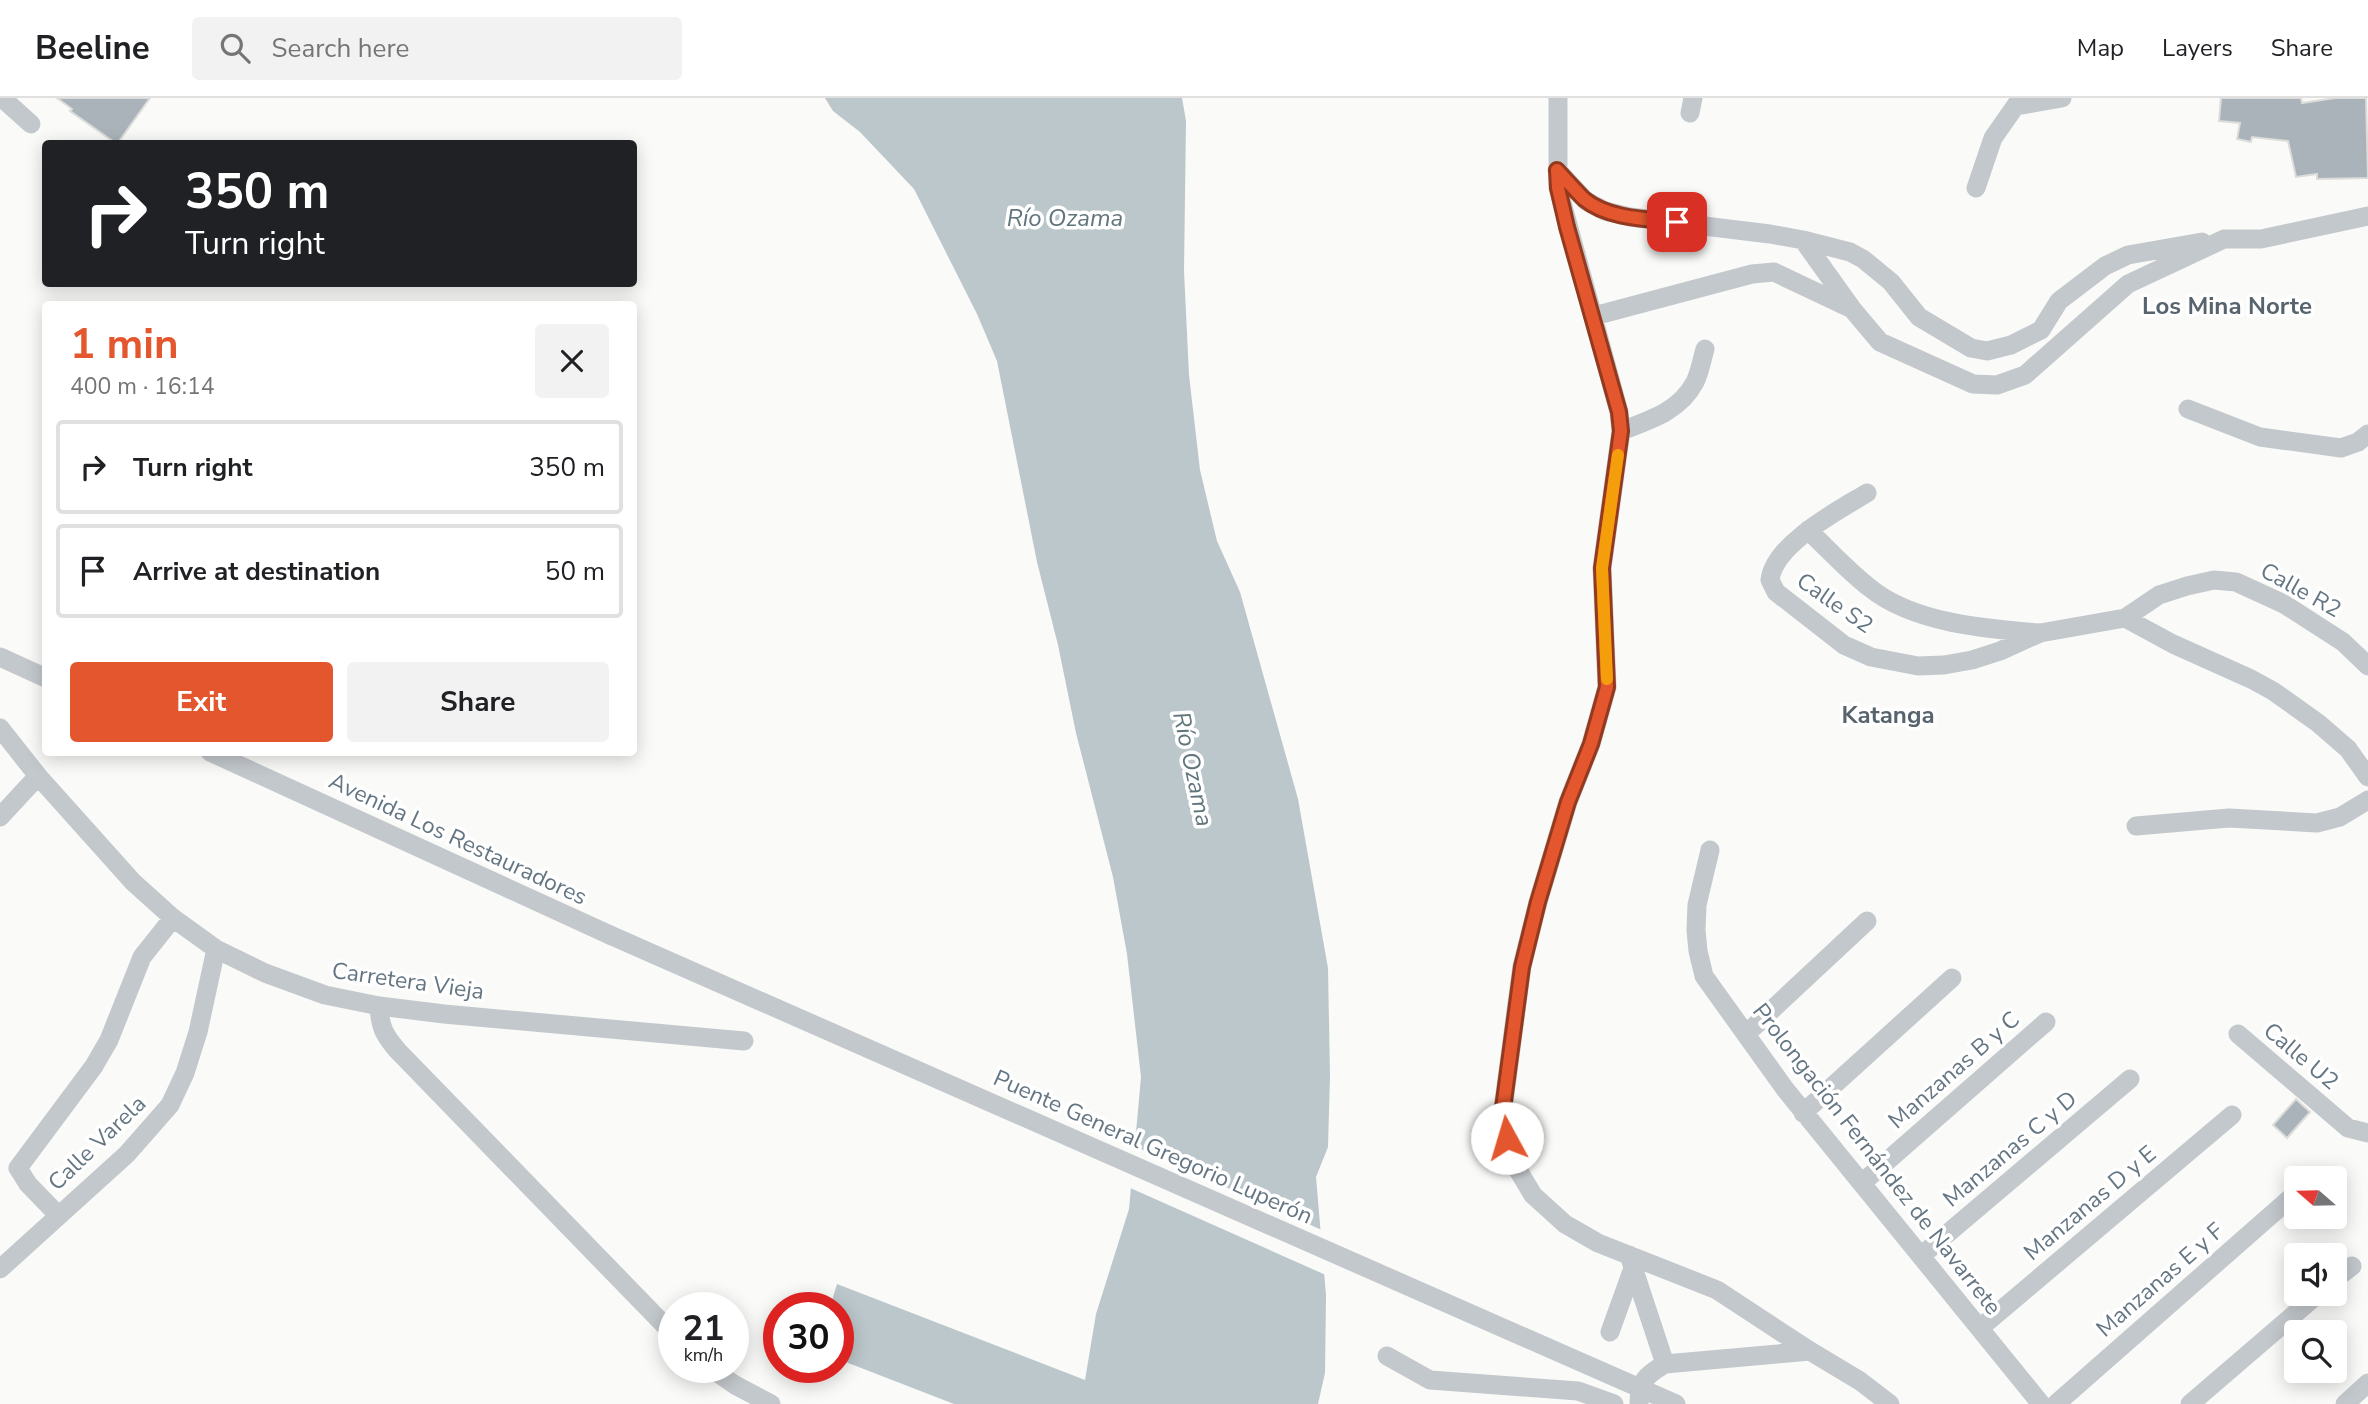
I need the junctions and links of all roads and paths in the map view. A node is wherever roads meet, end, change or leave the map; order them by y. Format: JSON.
{"nodes":[{"id":1,"x":2,"y":98,"type":"edge"},
{"id":2,"x":1558,"y":98,"type":"edge"},
{"id":3,"x":2062,"y":98,"type":"edge"},
{"id":4,"x":2019,"y":102,"type":"edge"},
{"id":5,"x":31,"y":124,"type":"dead end"},
{"id":6,"x":1557,"y":170,"type":"junction"},
{"id":7,"x":1976,"y":188,"type":"dead end"},
{"id":8,"x":2368,"y":216,"type":"edge"},
{"id":9,"x":2224,"y":239,"type":"junction"},
{"id":10,"x":1803,"y":240,"type":"junction"},
{"id":11,"x":1853,"y":310,"type":"junction"},
{"id":12,"x":1594,"y":316,"type":"junction"},
{"id":13,"x":1705,"y":349,"type":"dead end"},
{"id":14,"x":2188,"y":409,"type":"dead end"},
{"id":15,"x":1621,"y":431,"type":"junction"},
{"id":16,"x":2368,"y":434,"type":"edge"},
{"id":17,"x":1867,"y":493,"type":"dead end"},
{"id":18,"x":1808,"y":530,"type":"junction"},
{"id":19,"x":2125,"y":618,"type":"junction"},
{"id":20,"x":2040,"y":634,"type":"junction"},
{"id":21,"x":0,"y":657,"type":"edge"},
{"id":22,"x":2368,"y":666,"type":"edge"},
{"id":23,"x":42,"y":676,"type":"edge"},
{"id":24,"x":0,"y":728,"type":"edge"},
{"id":25,"x":218,"y":756,"type":"edge"},
{"id":26,"x":38,"y":776,"type":"junction"},
{"id":27,"x":2368,"y":777,"type":"edge"},
{"id":28,"x":2368,"y":800,"type":"edge"},
{"id":29,"x":0,"y":817,"type":"edge"},
{"id":30,"x":2136,"y":826,"type":"dead end"},
{"id":31,"x":1710,"y":850,"type":"dead end"},
{"id":32,"x":173,"y":918,"type":"junction"},
{"id":33,"x":1867,"y":921,"type":"dead end"},
{"id":34,"x":610,"y":935,"type":"joint"},
{"id":35,"x":216,"y":949,"type":"junction"},
{"id":36,"x":1952,"y":978,"type":"dead end"},
{"id":37,"x":379,"y":1006,"type":"junction"},
{"id":38,"x":2046,"y":1022,"type":"dead end"},
{"id":39,"x":1746,"y":1034,"type":"junction"},
{"id":40,"x":2238,"y":1034,"type":"dead end"},
{"id":41,"x":744,"y":1041,"type":"dead end"},
{"id":42,"x":2130,"y":1079,"type":"dead end"},
{"id":43,"x":1804,"y":1112,"type":"junction"},
{"id":44,"x":2232,"y":1115,"type":"dead end"},
{"id":45,"x":2368,"y":1133,"type":"edge"},
{"id":46,"x":1861,"y":1184,"type":"junction"},
{"id":47,"x":2284,"y":1204,"type":"edge"},
{"id":48,"x":58,"y":1215,"type":"junction"},
{"id":49,"x":1921,"y":1256,"type":"junction"},
{"id":50,"x":1630,"y":1263,"type":"junction"},
{"id":51,"x":2352,"y":1265,"type":"dead end"},
{"id":52,"x":0,"y":1269,"type":"edge"},
{"id":53,"x":2347,"y":1269,"type":"edge"},
{"id":54,"x":2304,"y":1306,"type":"edge"},
{"id":55,"x":658,"y":1318,"type":"edge"},
{"id":56,"x":1980,"y":1328,"type":"junction"},
{"id":57,"x":1610,"y":1332,"type":"dead end"},
{"id":58,"x":1810,"y":1351,"type":"junction"},
{"id":59,"x":1387,"y":1356,"type":"dead end"},
{"id":60,"x":1665,"y":1364,"type":"junction"},
{"id":61,"x":731,"y":1383,"type":"edge"},
{"id":62,"x":2368,"y":1383,"type":"edge"},
{"id":63,"x":771,"y":1404,"type":"edge"},
{"id":64,"x":1614,"y":1404,"type":"edge"},
{"id":65,"x":1639,"y":1404,"type":"edge"},
{"id":66,"x":1676,"y":1404,"type":"edge"},
{"id":67,"x":1890,"y":1404,"type":"edge"},
{"id":68,"x":2042,"y":1404,"type":"edge"},
{"id":69,"x":2056,"y":1404,"type":"edge"},
{"id":70,"x":2190,"y":1404,"type":"edge"},
{"id":71,"x":2345,"y":1404,"type":"edge"}],
"edges":[{"from":1,"to":5,"type":"street"},
{"from":2,"to":6,"type":"street"},
{"from":3,"to":4,"type":"street"},
{"from":4,"to":7,"type":"street"},
{"from":6,"to":10,"type":"street"},
{"from":6,"to":12,"type":"street"},
{"from":8,"to":9,"type":"street"},
{"from":9,"to":10,"type":"street"},
{"from":9,"to":11,"type":"street"},
{"from":10,"to":11,"type":"street"},
{"from":11,"to":12,"type":"street"},
{"from":12,"to":15,"type":"street"},
{"from":13,"to":15,"type":"street"},
{"from":14,"to":16,"type":"street"},
{"from":15,"to":50,"type":"street"},
{"from":17,"to":18,"type":"street"},
{"from":18,"to":20,"type":"street"},
{"from":18,"to":20,"type":"street","name":"Calle S2"},
{"from":19,"to":20,"type":"street"},
{"from":19,"to":22,"type":"street","name":"Calle R2"},
{"from":19,"to":27,"type":"street"},
{"from":21,"to":23,"type":"street"},
{"from":24,"to":26,"type":"street","name":"Carretera Vieja"},
{"from":25,"to":34,"type":"street","name":"Avenida Los Restauradores"},
{"from":26,"to":29,"type":"street"},
{"from":26,"to":32,"type":"street","name":"Carretera Vieja"},
{"from":28,"to":30,"type":"street"},
{"from":31,"to":39,"type":"street","name":"Prolongación Fernández de Navarrete"},
{"from":32,"to":35,"type":"street","name":"Carretera Vieja"},
{"from":32,"to":48,"type":"street"},
{"from":33,"to":39,"type":"street"},
{"from":34,"to":66,"type":"street","name":"Puente General Gregorio Luperón","bridge":true},
{"from":35,"to":37,"type":"street","name":"Carretera Vieja"},
{"from":35,"to":48,"type":"street","name":"Calle Varela"},
{"from":36,"to":43,"type":"street"},
{"from":37,"to":41,"type":"street","name":"Carretera Vieja"},
{"from":37,"to":55,"type":"street"},
{"from":38,"to":46,"type":"street","name":"Manzanas B y C"},
{"from":39,"to":43,"type":"street","name":"Prolongación Fernández de Navarrete"},
{"from":40,"to":45,"type":"street","name":"Calle U2"},
{"from":42,"to":49,"type":"street","name":"Manzanas C y D"},
{"from":43,"to":46,"type":"street","name":"Prolongación Fernández de Navarrete"},
{"from":44,"to":56,"type":"street","name":"Manzanas D y E"},
{"from":46,"to":49,"type":"street","name":"Prolongación Fernández de Navarrete"},
{"from":47,"to":69,"type":"street","name":"Manzanas E y F"},
{"from":48,"to":52,"type":"street","name":"Calle Varela"},
{"from":49,"to":56,"type":"street","name":"Prolongación Fernández de Navarrete"},
{"from":50,"to":57,"type":"street"},
{"from":50,"to":58,"type":"street"},
{"from":50,"to":60,"type":"street"},
{"from":51,"to":53,"type":"street"},
{"from":54,"to":70,"type":"street"},
{"from":56,"to":68,"type":"street","name":"Prolongación Fernández de Navarrete"},
{"from":58,"to":60,"type":"street"},
{"from":58,"to":67,"type":"street"},
{"from":59,"to":64,"type":"street"},
{"from":60,"to":65,"type":"street"},
{"from":61,"to":63,"type":"street"},
{"from":62,"to":71,"type":"street"}]}
